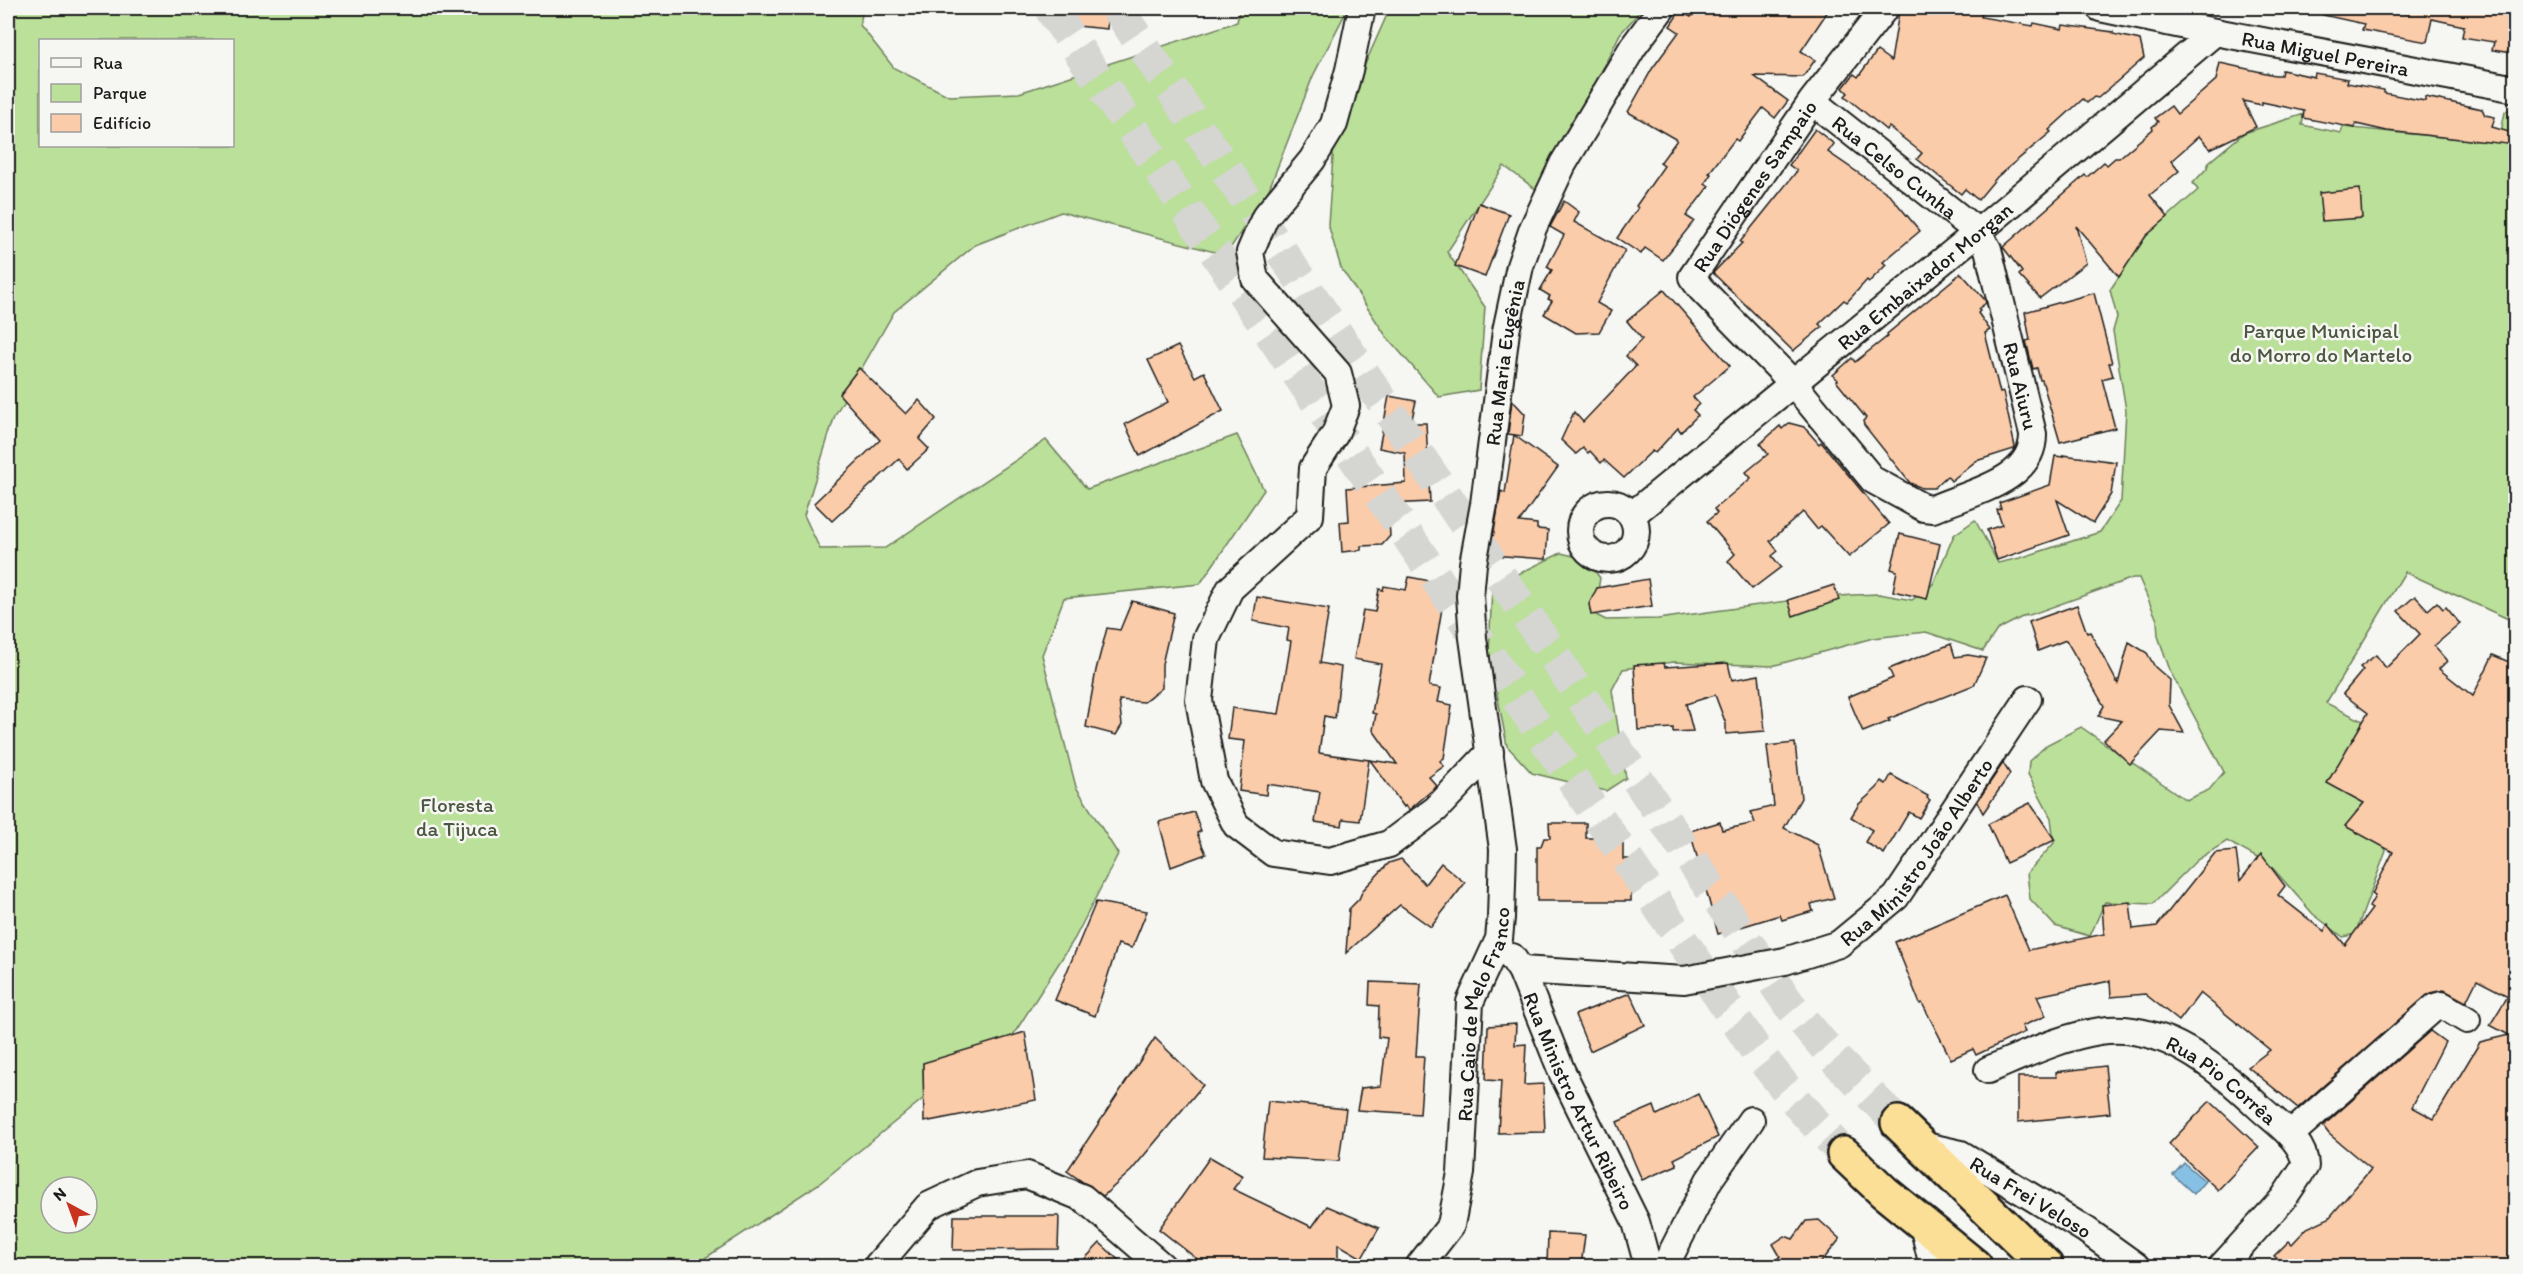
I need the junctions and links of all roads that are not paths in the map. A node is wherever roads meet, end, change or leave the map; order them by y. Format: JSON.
{"nodes":[{"id":1,"x":1362,"y":8,"type":"edge"},
{"id":2,"x":1662,"y":8,"type":"edge"},
{"id":3,"x":1885,"y":8,"type":"edge"},
{"id":4,"x":2100,"y":8,"type":"edge"},
{"id":5,"x":2215,"y":32,"type":"junction"},
{"id":6,"x":2516,"y":89,"type":"edge"},
{"id":7,"x":1812,"y":101,"type":"junction"},
{"id":8,"x":1978,"y":232,"type":"junction"},
{"id":9,"x":1793,"y":383,"type":"junction"},
{"id":10,"x":1632,"y":515,"type":"dead end"},
{"id":11,"x":2028,"y":699,"type":"dead end"},
{"id":12,"x":1490,"y":752,"type":"junction"},
{"id":13,"x":1499,"y":939,"type":"junction"},
{"id":14,"x":1521,"y":970,"type":"junction"},
{"id":15,"x":2467,"y":1020,"type":"dead end"},
{"id":16,"x":1988,"y":1070,"type":"dead end"},
{"id":17,"x":1751,"y":1120,"type":"dead end"},
{"id":18,"x":1909,"y":1134,"type":"joint"},
{"id":19,"x":2290,"y":1136,"type":"junction"},
{"id":20,"x":1844,"y":1154,"type":"tunnel mouth"},
{"id":21,"x":1923,"y":1225,"type":"junction"},
{"id":22,"x":2086,"y":1230,"type":"junction"},
{"id":23,"x":878,"y":1266,"type":"edge"},
{"id":24,"x":1162,"y":1266,"type":"edge"},
{"id":25,"x":1419,"y":1266,"type":"edge"},
{"id":26,"x":1648,"y":1266,"type":"edge"},
{"id":27,"x":1665,"y":1266,"type":"edge"},
{"id":28,"x":1933,"y":1266,"type":"edge"},
{"id":29,"x":1976,"y":1266,"type":"edge"},
{"id":30,"x":2046,"y":1266,"type":"edge"},
{"id":31,"x":2112,"y":1266,"type":"edge"},
{"id":32,"x":2136,"y":1266,"type":"edge"},
{"id":33,"x":2222,"y":1266,"type":"edge"}],
"edges":[{"from":1,"to":12,"type":"street"},
{"from":2,"to":12,"type":"street","name":"Rua Maria Eugênia"},
{"from":3,"to":7,"type":"street","name":"Rua Diógenes Sampaio"},
{"from":4,"to":5,"type":"street","name":"Rua Miguel Pereira"},
{"from":5,"to":6,"type":"street","name":"Rua Miguel Pereira"},
{"from":5,"to":8,"type":"street","name":"Rua Embaixador Morgan"},
{"from":7,"to":8,"type":"street","name":"Rua Celso Cunha"},
{"from":7,"to":9,"type":"street","name":"Rua Diógenes Sampaio"},
{"from":8,"to":9,"type":"street","name":"Rua Embaixador Morgan"},
{"from":8,"to":9,"type":"street","name":"Rua Aiuru"},
{"from":9,"to":10,"type":"street","name":"Rua Embaixador Morgan"},
{"from":11,"to":14,"type":"street","name":"Rua Ministro João Alberto"},
{"from":12,"to":13,"type":"street","name":"Rua Caio de Melo Franco"},
{"from":13,"to":14,"type":"street","name":"Rua Ministro Artur Ribeiro"},
{"from":13,"to":25,"type":"street","name":"Rua Caio de Melo Franco"},
{"from":14,"to":26,"type":"street","name":"Rua Ministro Artur Ribeiro"},
{"from":15,"to":19,"type":"street"},
{"from":16,"to":19,"type":"street","name":"Rua Pio Corrêa"},
{"from":17,"to":27,"type":"street"},
{"from":18,"to":22,"type":"street","name":"Rua Frei Veloso"},
{"from":18,"to":30,"type":"highway"},
{"from":19,"to":33,"type":"street","name":"Rua Pio Corrêa"},
{"from":20,"to":21,"type":"highway"},
{"from":21,"to":28,"type":"street"},
{"from":21,"to":29,"type":"highway"},
{"from":22,"to":31,"type":"street"},
{"from":22,"to":32,"type":"street","name":"Rua Frei Veloso"},
{"from":23,"to":24,"type":"street"}]}
